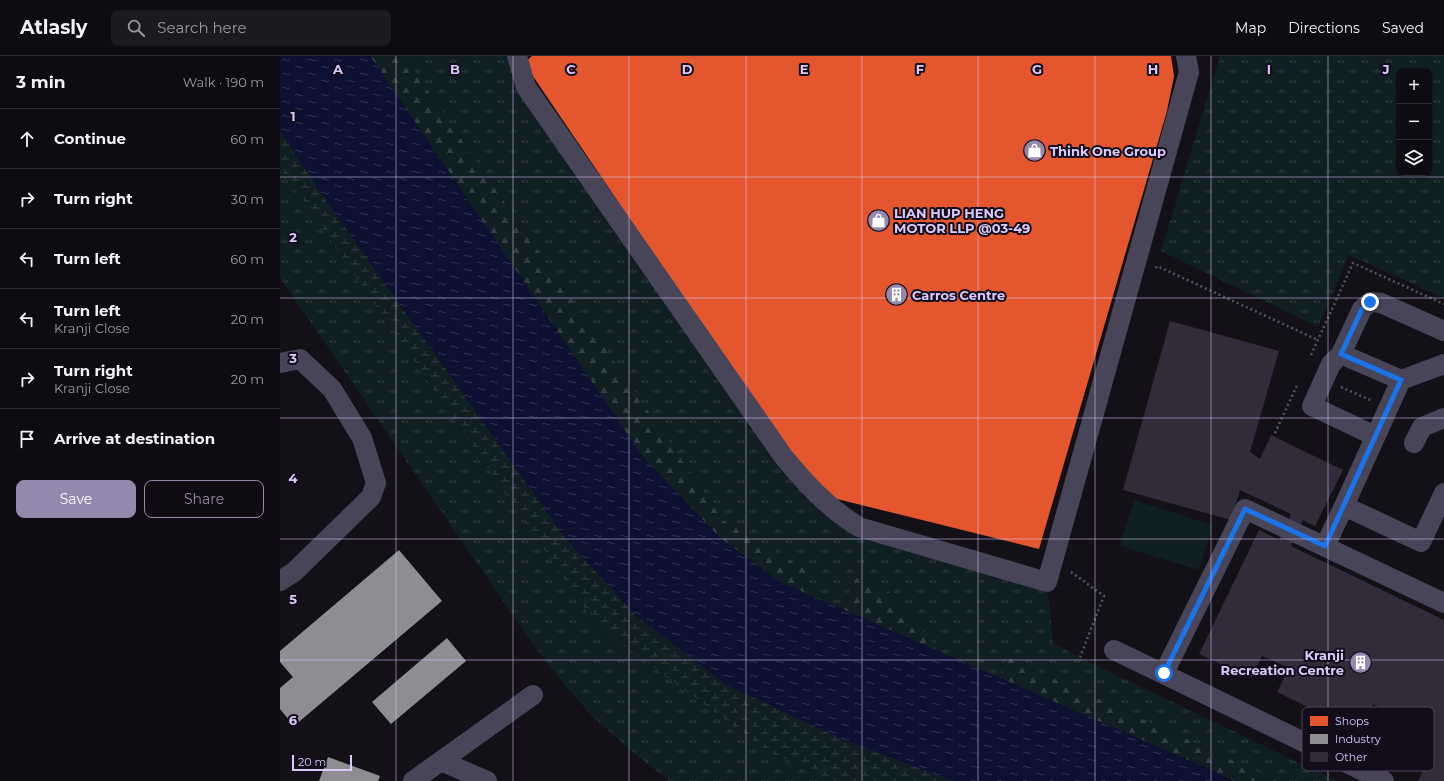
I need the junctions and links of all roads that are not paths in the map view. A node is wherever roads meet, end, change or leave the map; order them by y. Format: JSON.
{"nodes":[{"id":1,"x":517,"y":56,"type":"edge"},
{"id":2,"x":1186,"y":56,"type":"edge"},
{"id":3,"x":1444,"y":331,"type":"edge"},
{"id":4,"x":1341,"y":354,"type":"junction"},
{"id":5,"x":280,"y":363,"type":"edge"},
{"id":6,"x":1444,"y":364,"type":"edge"},
{"id":7,"x":1401,"y":380,"type":"junction"},
{"id":8,"x":1444,"y":418,"type":"edge"},
{"id":9,"x":1375,"y":436,"type":"junction"},
{"id":10,"x":1414,"y":443,"type":"dead end"},
{"id":11,"x":1444,"y":493,"type":"edge"},
{"id":12,"x":1344,"y":506,"type":"junction"},
{"id":13,"x":1325,"y":546,"type":"junction"},
{"id":14,"x":280,"y":581,"type":"edge"},
{"id":15,"x":1444,"y":603,"type":"edge"},
{"id":16,"x":1114,"y":650,"type":"dead end"},
{"id":17,"x":1164,"y":673,"type":"junction"},
{"id":18,"x":533,"y":695,"type":"dead end"},
{"id":19,"x":1302,"y":741,"type":"edge"},
{"id":20,"x":440,"y":761,"type":"junction"},
{"id":21,"x":1364,"y":771,"type":"edge"},
{"id":22,"x":413,"y":781,"type":"edge"},
{"id":23,"x":487,"y":781,"type":"edge"},
{"id":24,"x":1384,"y":781,"type":"edge"}],
"edges":[{"from":1,"to":2,"type":"street"},
{"from":3,"to":4,"type":"street"},
{"from":4,"to":7,"type":"street"},
{"from":4,"to":9,"type":"street"},
{"from":5,"to":14,"type":"street"},
{"from":6,"to":7,"type":"street"},
{"from":7,"to":9,"type":"street"},
{"from":8,"to":10,"type":"street"},
{"from":9,"to":12,"type":"street"},
{"from":11,"to":12,"type":"street"},
{"from":12,"to":13,"type":"street"},
{"from":13,"to":15,"type":"street"},
{"from":13,"to":17,"type":"street"},
{"from":16,"to":17,"type":"street"},
{"from":17,"to":19,"type":"street"},
{"from":18,"to":20,"type":"street"},
{"from":20,"to":22,"type":"street"},
{"from":20,"to":23,"type":"street"},
{"from":21,"to":24,"type":"street"}]}
